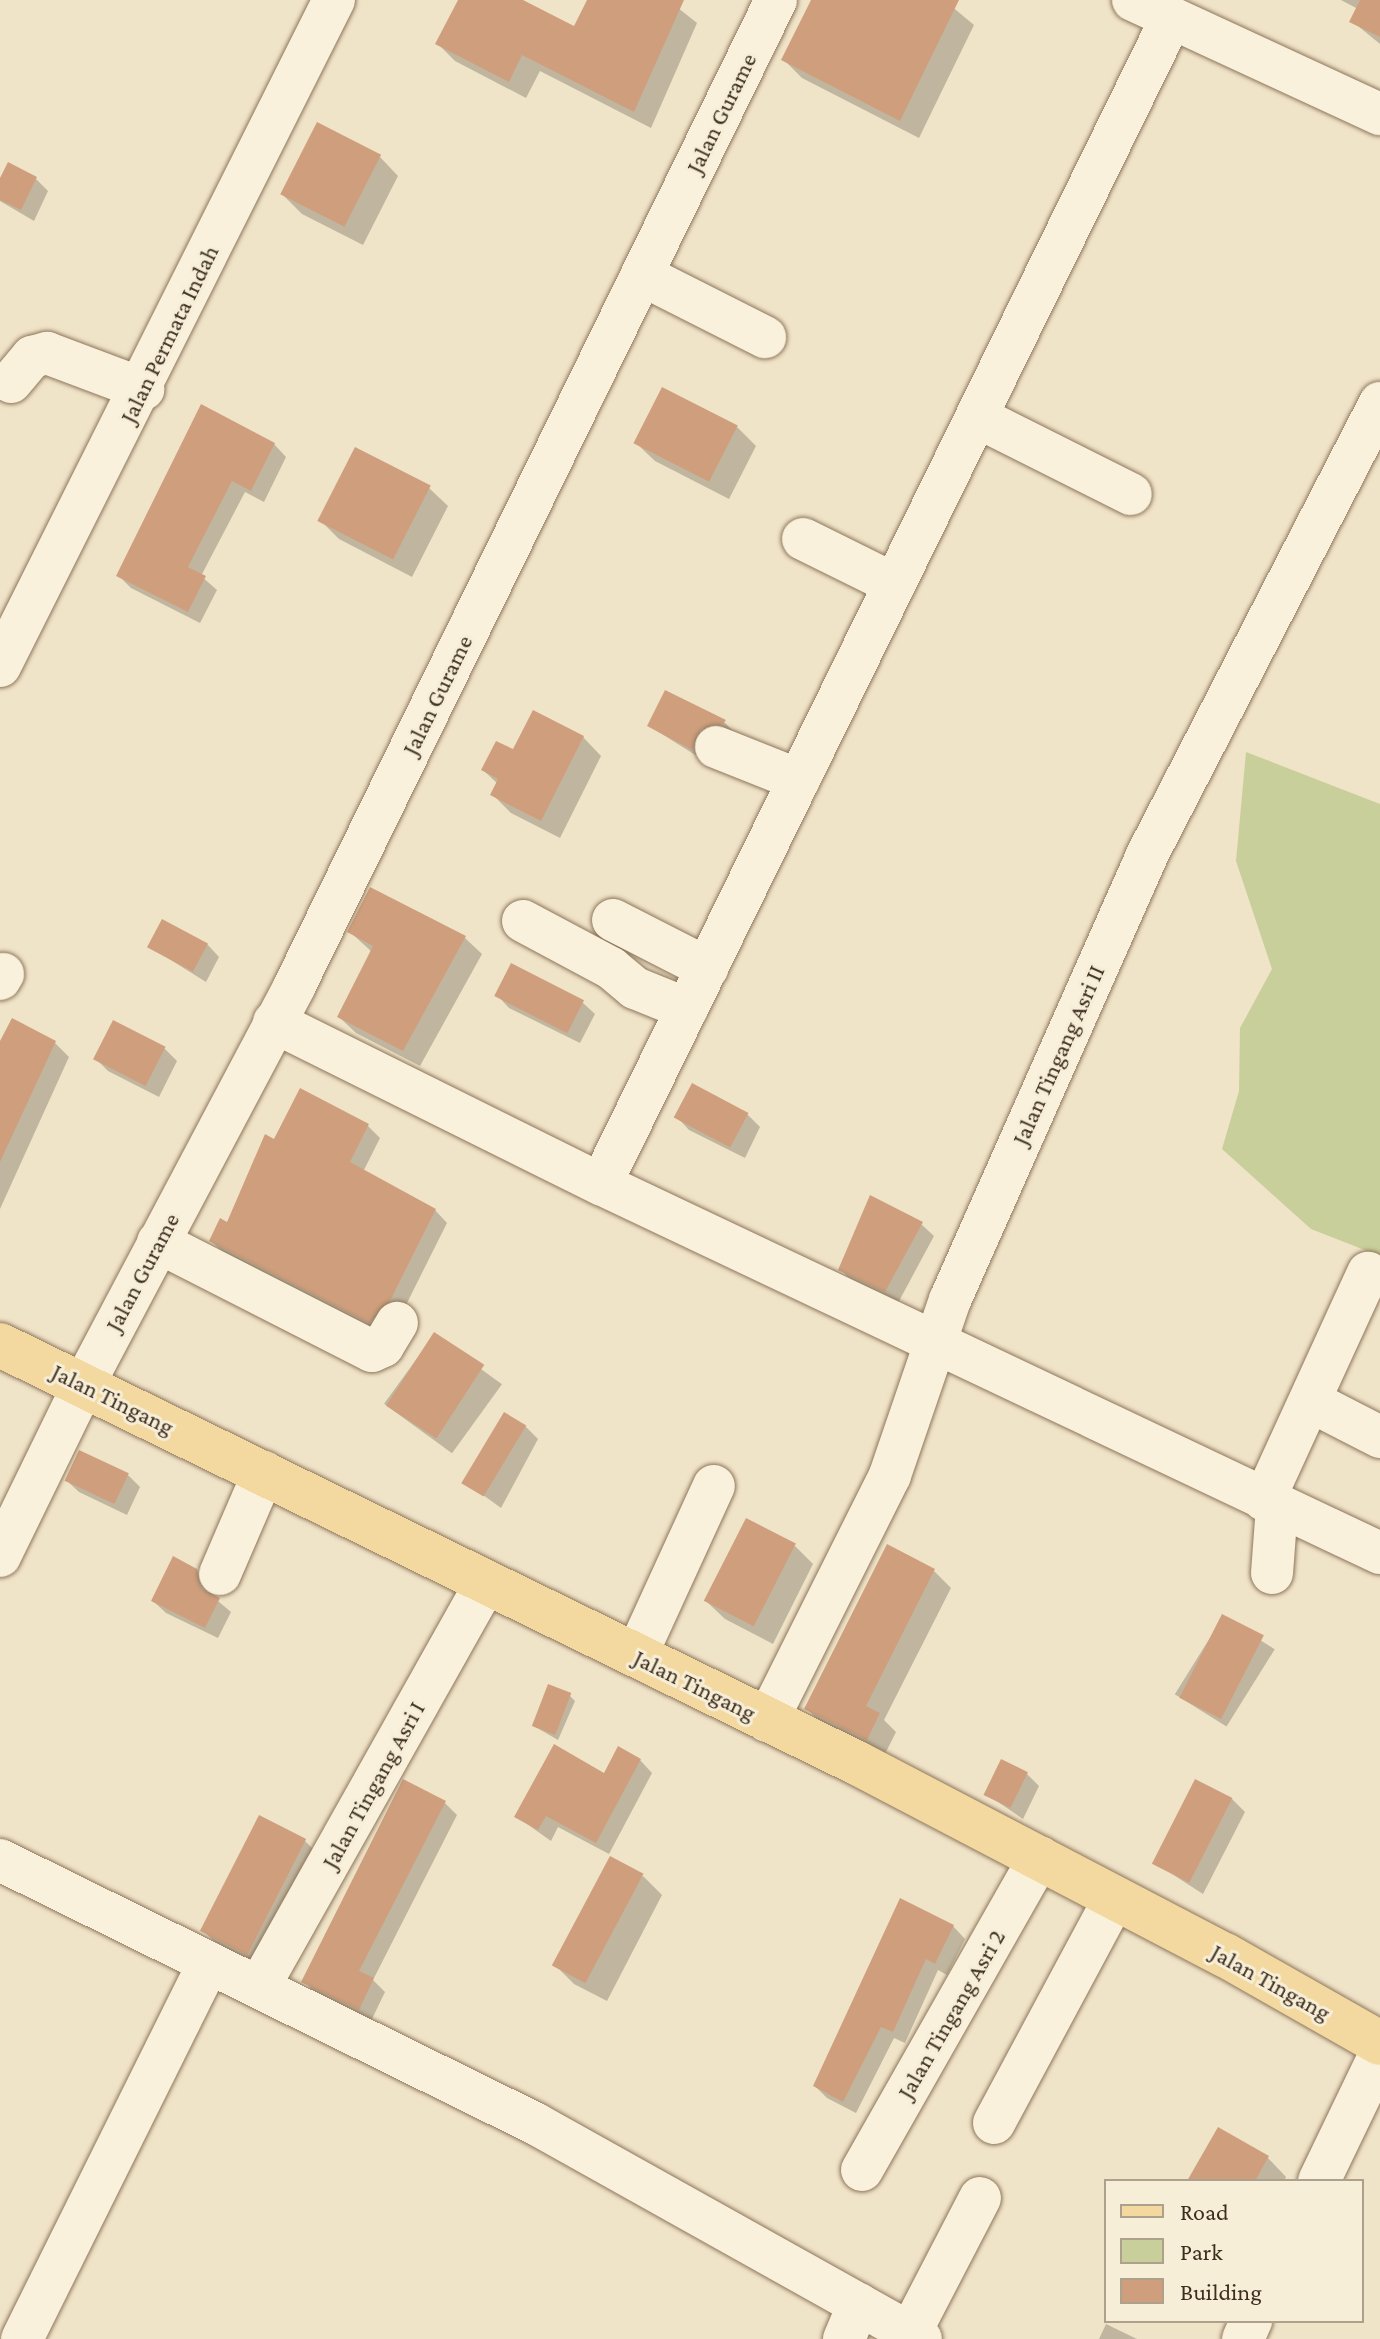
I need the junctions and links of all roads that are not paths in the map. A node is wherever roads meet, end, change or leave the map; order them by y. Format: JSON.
{"nodes":[{"id":1,"x":334,"y":0,"type":"edge"},
{"id":2,"x":776,"y":0,"type":"edge"},
{"id":3,"x":1133,"y":0,"type":"edge"},
{"id":4,"x":1171,"y":19,"type":"junction"},
{"id":5,"x":1380,"y":114,"type":"edge"},
{"id":6,"x":642,"y":275,"type":"junction"},
{"id":7,"x":765,"y":337,"type":"dead end"},
{"id":8,"x":11,"y":382,"type":"dead end"},
{"id":9,"x":143,"y":389,"type":"junction"},
{"id":10,"x":1380,"y":403,"type":"edge"},
{"id":11,"x":977,"y":417,"type":"junction"},
{"id":12,"x":1131,"y":494,"type":"dead end"},
{"id":13,"x":803,"y":539,"type":"dead end"},
{"id":14,"x":894,"y":584,"type":"junction"},
{"id":15,"x":0,"y":666,"type":"edge"},
{"id":16,"x":716,"y":747,"type":"dead end"},
{"id":17,"x":799,"y":780,"type":"junction"},
{"id":18,"x":613,"y":920,"type":"dead end"},
{"id":19,"x":523,"y":921,"type":"dead end"},
{"id":20,"x":707,"y":968,"type":"junction"},
{"id":21,"x":687,"y":1009,"type":"junction"},
{"id":22,"x":274,"y":1022,"type":"junction"},
{"id":23,"x":601,"y":1184,"type":"junction"},
{"id":24,"x":158,"y":1242,"type":"junction"},
{"id":25,"x":1368,"y":1273,"type":"dead end"},
{"id":26,"x":397,"y":1323,"type":"dead end"},
{"id":27,"x":936,"y":1339,"type":"junction"},
{"id":28,"x":0,"y":1345,"type":"edge"},
{"id":29,"x":84,"y":1384,"type":"junction"},
{"id":30,"x":1310,"y":1401,"type":"junction"},
{"id":31,"x":1380,"y":1437,"type":"edge"},
{"id":32,"x":264,"y":1472,"type":"junction"},
{"id":33,"x":714,"y":1486,"type":"dead end"},
{"id":34,"x":1271,"y":1503,"type":"junction"},
{"id":35,"x":1380,"y":1553,"type":"edge"},
{"id":36,"x":0,"y":1556,"type":"edge"},
{"id":37,"x":1272,"y":1573,"type":"dead end"},
{"id":38,"x":220,"y":1574,"type":"dead end"},
{"id":39,"x":486,"y":1583,"type":"junction"},
{"id":40,"x":636,"y":1656,"type":"junction"},
{"id":41,"x":767,"y":1721,"type":"junction"},
{"id":42,"x":1040,"y":1857,"type":"junction"},
{"id":43,"x":0,"y":1860,"type":"edge"},
{"id":44,"x":1115,"y":1897,"type":"junction"},
{"id":45,"x":209,"y":1963,"type":"junction"},
{"id":46,"x":259,"y":1987,"type":"junction"},
{"id":47,"x":1380,"y":2043,"type":"edge"},
{"id":48,"x":1380,"y":2054,"type":"edge"},
{"id":49,"x":994,"y":2123,"type":"dead end"},
{"id":50,"x":862,"y":2170,"type":"dead end"},
{"id":51,"x":1320,"y":2179,"type":"edge"},
{"id":52,"x":980,"y":2198,"type":"dead end"},
{"id":53,"x":852,"y":2322,"type":"edge"},
{"id":54,"x":916,"y":2336,"type":"edge"},
{"id":55,"x":22,"y":2339,"type":"edge"}],
"edges":[{"from":1,"to":9,"type":"street","name":"Jalan Permata Indah"},
{"from":2,"to":6,"type":"street","name":"Jalan Gurame"},
{"from":3,"to":4,"type":"street"},
{"from":4,"to":5,"type":"street"},
{"from":4,"to":11,"type":"street"},
{"from":6,"to":7,"type":"street"},
{"from":6,"to":22,"type":"street","name":"Jalan Gurame"},
{"from":8,"to":9,"type":"street"},
{"from":9,"to":15,"type":"street","name":"Jalan Permata Indah"},
{"from":10,"to":27,"type":"street","name":"Jalan Tingang Asri II"},
{"from":11,"to":12,"type":"street"},
{"from":11,"to":14,"type":"street"},
{"from":13,"to":14,"type":"street"},
{"from":14,"to":17,"type":"street"},
{"from":16,"to":17,"type":"street"},
{"from":17,"to":20,"type":"street"},
{"from":18,"to":20,"type":"street"},
{"from":19,"to":21,"type":"street"},
{"from":20,"to":21,"type":"street"},
{"from":21,"to":23,"type":"street"},
{"from":22,"to":23,"type":"street"},
{"from":22,"to":24,"type":"street","name":"Jalan Gurame"},
{"from":23,"to":27,"type":"street"},
{"from":24,"to":26,"type":"street"},
{"from":24,"to":29,"type":"street","name":"Jalan Gurame"},
{"from":25,"to":30,"type":"street"},
{"from":27,"to":34,"type":"street"},
{"from":27,"to":41,"type":"street","name":"Jalan Tingang Asri II"},
{"from":28,"to":29,"type":"main road","name":"Jalan Tingang"},
{"from":29,"to":32,"type":"main road","name":"Jalan Tingang"},
{"from":29,"to":36,"type":"street","name":"Jalan Gurame"},
{"from":30,"to":31,"type":"street"},
{"from":30,"to":34,"type":"street"},
{"from":32,"to":38,"type":"street"},
{"from":32,"to":39,"type":"main road","name":"Jalan Tingang"},
{"from":33,"to":40,"type":"street"},
{"from":34,"to":35,"type":"street"},
{"from":34,"to":37,"type":"street"},
{"from":39,"to":40,"type":"main road","name":"Jalan Tingang"},
{"from":39,"to":46,"type":"street","name":"Jalan Tingang Asri I"},
{"from":40,"to":41,"type":"main road","name":"Jalan Tingang"},
{"from":41,"to":42,"type":"main road","name":"Jalan Tingang"},
{"from":42,"to":44,"type":"main road","name":"Jalan Tingang"},
{"from":42,"to":50,"type":"street","name":"Jalan Tingang Asri 2"},
{"from":43,"to":45,"type":"street"},
{"from":44,"to":47,"type":"main road","name":"Jalan Tingang"},
{"from":44,"to":49,"type":"street"},
{"from":45,"to":46,"type":"street"},
{"from":45,"to":55,"type":"street"},
{"from":46,"to":53,"type":"street"},
{"from":48,"to":51,"type":"street"},
{"from":52,"to":54,"type":"street"},
{"from":53,"to":54,"type":"street"}]}
